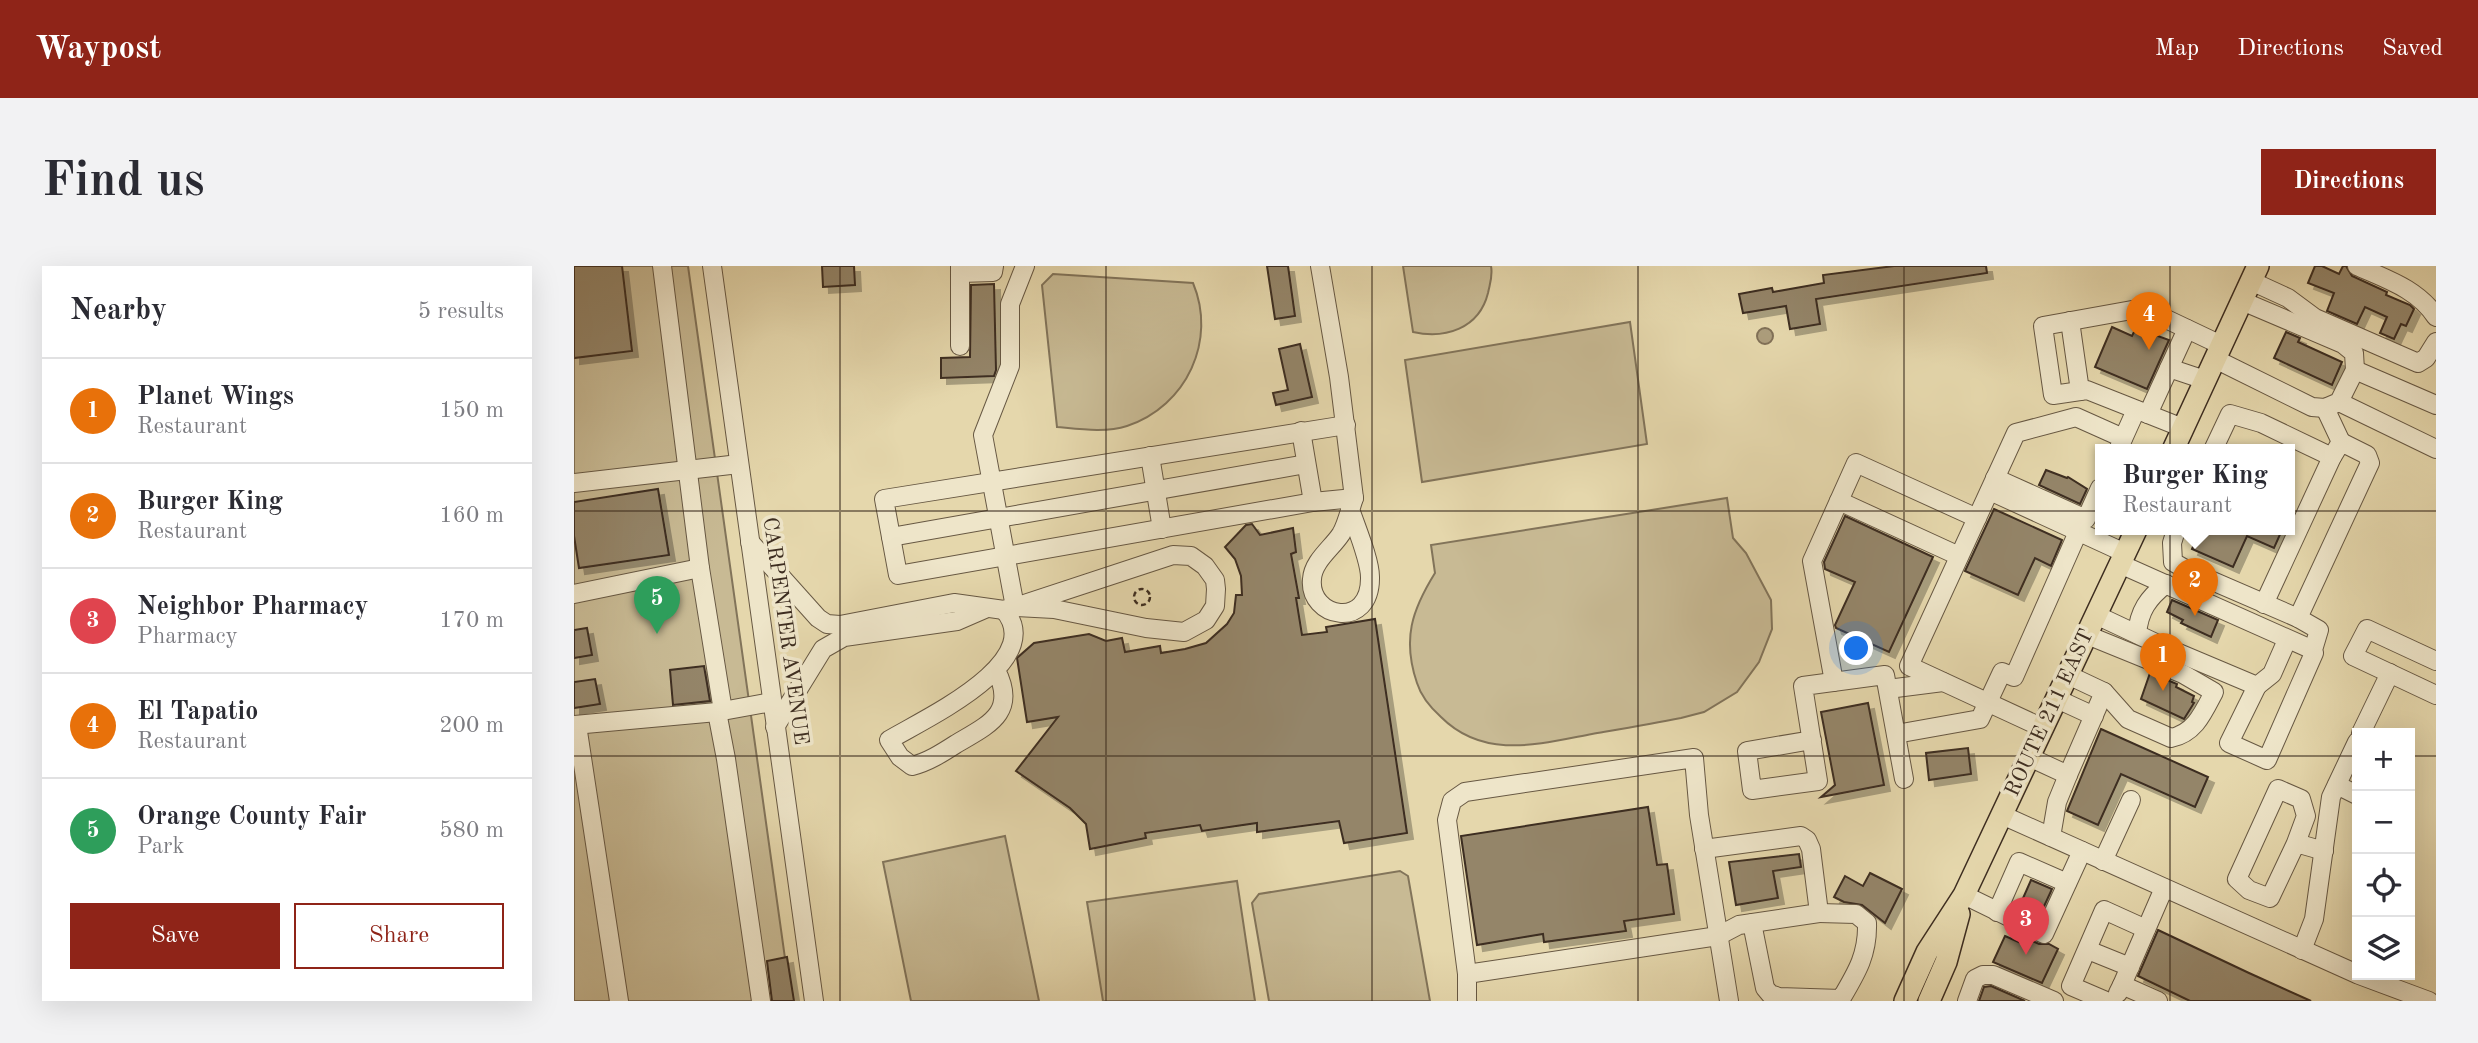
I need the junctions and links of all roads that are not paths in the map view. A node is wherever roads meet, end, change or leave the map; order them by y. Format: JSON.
{"nodes":[{"id":1,"x":662,"y":266,"type":"edge"},
{"id":2,"x":712,"y":266,"type":"edge"},
{"id":3,"x":993,"y":266,"type":"edge"},
{"id":4,"x":1025,"y":266,"type":"edge"},
{"id":5,"x":1320,"y":266,"type":"edge"},
{"id":6,"x":2357,"y":266,"type":"edge"},
{"id":7,"x":960,"y":270,"type":"edge"},
{"id":8,"x":2254,"y":274,"type":"edge"},
{"id":9,"x":2242,"y":301,"type":"junction"},
{"id":10,"x":2436,"y":317,"type":"edge"},
{"id":11,"x":2070,"y":321,"type":"junction"},
{"id":12,"x":2188,"y":329,"type":"junction"},
{"id":13,"x":2436,"y":342,"type":"edge"},
{"id":14,"x":960,"y":346,"type":"dead end"},
{"id":15,"x":2352,"y":351,"type":"junction"},
{"id":16,"x":2218,"y":352,"type":"junction"},
{"id":17,"x":2418,"y":363,"type":"junction"},
{"id":18,"x":2169,"y":368,"type":"junction"},
{"id":19,"x":2355,"y":370,"type":"junction"},
{"id":20,"x":2436,"y":370,"type":"edge"},
{"id":21,"x":2205,"y":380,"type":"junction"},
{"id":22,"x":2080,"y":391,"type":"junction"},
{"id":23,"x":2436,"y":405,"type":"edge"},
{"id":24,"x":2331,"y":406,"type":"junction"},
{"id":25,"x":2142,"y":412,"type":"junction"},
{"id":26,"x":1346,"y":425,"type":"junction"},
{"id":27,"x":2183,"y":428,"type":"junction"},
{"id":28,"x":1301,"y":431,"type":"junction"},
{"id":29,"x":2121,"y":444,"type":"edge"},
{"id":30,"x":2176,"y":444,"type":"edge"},
{"id":31,"x":2216,"y":444,"type":"edge"},
{"id":32,"x":2436,"y":449,"type":"edge"},
{"id":33,"x":2337,"y":450,"type":"junction"},
{"id":34,"x":1150,"y":456,"type":"junction"},
{"id":35,"x":739,"y":464,"type":"junction"},
{"id":36,"x":1306,"y":464,"type":"junction"},
{"id":37,"x":689,"y":470,"type":"junction"},
{"id":38,"x":992,"y":481,"type":"junction"},
{"id":39,"x":574,"y":484,"type":"edge"},
{"id":40,"x":1992,"y":484,"type":"junction"},
{"id":41,"x":1155,"y":491,"type":"junction"},
{"id":42,"x":2095,"y":500,"type":"edge"},
{"id":43,"x":1839,"y":501,"type":"junction"},
{"id":44,"x":1312,"y":502,"type":"junction"},
{"id":45,"x":1352,"y":504,"type":"junction"},
{"id":46,"x":998,"y":518,"type":"junction"},
{"id":47,"x":1977,"y":518,"type":"junction"},
{"id":48,"x":1162,"y":529,"type":"junction"},
{"id":49,"x":2078,"y":532,"type":"junction"},
{"id":50,"x":2134,"y":535,"type":"edge"},
{"id":51,"x":2174,"y":535,"type":"edge"},
{"id":52,"x":891,"y":537,"type":"junction"},
{"id":53,"x":750,"y":542,"type":"junction"},
{"id":54,"x":1006,"y":556,"type":"junction"},
{"id":55,"x":1959,"y":556,"type":"junction"},
{"id":56,"x":2123,"y":558,"type":"junction"},
{"id":57,"x":700,"y":568,"type":"junction"},
{"id":58,"x":2169,"y":586,"type":"junction"},
{"id":59,"x":574,"y":594,"type":"edge"},
{"id":60,"x":2264,"y":604,"type":"junction"},
{"id":61,"x":1003,"y":608,"type":"junction"},
{"id":62,"x":2096,"y":615,"type":"junction"},
{"id":63,"x":2298,"y":618,"type":"junction"},
{"id":64,"x":840,"y":634,"type":"junction"},
{"id":65,"x":2137,"y":634,"type":"junction"},
{"id":66,"x":2087,"y":635,"type":"junction"},
{"id":67,"x":2287,"y":640,"type":"junction"},
{"id":68,"x":2313,"y":650,"type":"junction"},
{"id":69,"x":2436,"y":661,"type":"edge"},
{"id":70,"x":996,"y":670,"type":"junction"},
{"id":71,"x":2389,"y":673,"type":"junction"},
{"id":72,"x":2068,"y":675,"type":"junction"},
{"id":73,"x":1834,"y":682,"type":"junction"},
{"id":74,"x":1943,"y":682,"type":"junction"},
{"id":75,"x":2255,"y":685,"type":"junction"},
{"id":76,"x":1888,"y":689,"type":"junction"},
{"id":77,"x":2104,"y":692,"type":"junction"},
{"id":78,"x":2436,"y":695,"type":"edge"},
{"id":79,"x":2057,"y":699,"type":"junction"},
{"id":80,"x":772,"y":702,"type":"junction"},
{"id":81,"x":1989,"y":703,"type":"junction"},
{"id":82,"x":720,"y":712,"type":"junction"},
{"id":83,"x":2094,"y":716,"type":"junction"},
{"id":84,"x":576,"y":725,"type":"edge"},
{"id":85,"x":775,"y":727,"type":"junction"},
{"id":86,"x":2043,"y":728,"type":"junction"},
{"id":87,"x":2363,"y":728,"type":"edge"},
{"id":88,"x":1896,"y":734,"type":"junction"},
{"id":89,"x":1812,"y":740,"type":"dead end"},
{"id":90,"x":2352,"y":753,"type":"edge"},
{"id":91,"x":2029,"y":757,"type":"junction"},
{"id":92,"x":2068,"y":775,"type":"junction"},
{"id":93,"x":1903,"y":779,"type":"dead end"},
{"id":94,"x":2337,"y":785,"type":"junction"},
{"id":95,"x":2352,"y":792,"type":"edge"},
{"id":96,"x":2130,"y":800,"type":"dead end"},
{"id":97,"x":2002,"y":815,"type":"junction"},
{"id":98,"x":2051,"y":837,"type":"junction"},
{"id":99,"x":2296,"y":843,"type":"junction"},
{"id":100,"x":1704,"y":849,"type":"junction"},
{"id":101,"x":2082,"y":851,"type":"junction"},
{"id":102,"x":2324,"y":851,"type":"junction"},
{"id":103,"x":2103,"y":861,"type":"junction"},
{"id":104,"x":2067,"y":883,"type":"junction"},
{"id":105,"x":2164,"y":888,"type":"junction"},
{"id":106,"x":1964,"y":895,"type":"junction"},
{"id":107,"x":1997,"y":912,"type":"junction"},
{"id":108,"x":1819,"y":913,"type":"junction"},
{"id":109,"x":1752,"y":923,"type":"junction"},
{"id":110,"x":2146,"y":929,"type":"junction"},
{"id":111,"x":1718,"y":936,"type":"junction"},
{"id":112,"x":2088,"y":950,"type":"junction"},
{"id":113,"x":2302,"y":950,"type":"junction"},
{"id":114,"x":2130,"y":967,"type":"junction"},
{"id":115,"x":2352,"y":971,"type":"edge"},
{"id":116,"x":1467,"y":974,"type":"junction"},
{"id":117,"x":2374,"y":980,"type":"edge"},
{"id":118,"x":2118,"y":993,"type":"edge"},
{"id":119,"x":2045,"y":999,"type":"edge"},
{"id":120,"x":619,"y":1001,"type":"edge"},
{"id":121,"x":761,"y":1001,"type":"edge"},
{"id":122,"x":814,"y":1001,"type":"edge"},
{"id":123,"x":1467,"y":1001,"type":"edge"},
{"id":124,"x":1729,"y":1001,"type":"edge"},
{"id":125,"x":1905,"y":1001,"type":"edge"},
{"id":126,"x":1929,"y":1001,"type":"edge"},
{"id":127,"x":1967,"y":1001,"type":"edge"},
{"id":128,"x":2106,"y":1001,"type":"edge"},
{"id":129,"x":2158,"y":1001,"type":"edge"},
{"id":130,"x":2430,"y":1001,"type":"edge"}],
"edges":[{"from":1,"to":37,"type":"street"},
{"from":2,"to":35,"type":"street","name":"CARPENTER AVENUE"},
{"from":3,"to":7,"type":"street"},
{"from":4,"to":38,"type":"street"},
{"from":5,"to":26,"type":"street"},
{"from":6,"to":10,"type":"street"},
{"from":7,"to":14,"type":"street"},
{"from":8,"to":9,"type":"main road"},
{"from":8,"to":17,"type":"street"},
{"from":9,"to":15,"type":"street"},
{"from":9,"to":16,"type":"main road"},
{"from":11,"to":12,"type":"street"},
{"from":11,"to":22,"type":"street"},
{"from":11,"to":22,"type":"street"},
{"from":12,"to":16,"type":"street"},
{"from":12,"to":18,"type":"street"},
{"from":13,"to":17,"type":"street"},
{"from":15,"to":19,"type":"street"},
{"from":15,"to":24,"type":"street"},
{"from":16,"to":21,"type":"main road"},
{"from":16,"to":24,"type":"street"},
{"from":17,"to":20,"type":"street"},
{"from":18,"to":21,"type":"street"},
{"from":18,"to":25,"type":"street"},
{"from":19,"to":23,"type":"street"},
{"from":19,"to":24,"type":"street"},
{"from":21,"to":27,"type":"main road"},
{"from":22,"to":25,"type":"street"},
{"from":24,"to":32,"type":"street"},
{"from":24,"to":33,"type":"street"},
{"from":25,"to":27,"type":"street"},
{"from":25,"to":29,"type":"street"},
{"from":26,"to":28,"type":"street"},
{"from":26,"to":45,"type":"street"},
{"from":27,"to":30,"type":"main road"},
{"from":28,"to":34,"type":"street"},
{"from":28,"to":36,"type":"street"},
{"from":29,"to":40,"type":"street"},
{"from":31,"to":33,"type":"street"},
{"from":33,"to":60,"type":"street"},
{"from":33,"to":63,"type":"street"},
{"from":34,"to":38,"type":"street"},
{"from":34,"to":41,"type":"street"},
{"from":35,"to":37,"type":"street"},
{"from":35,"to":53,"type":"street","name":"CARPENTER AVENUE"},
{"from":36,"to":41,"type":"street"},
{"from":36,"to":44,"type":"street"},
{"from":37,"to":39,"type":"street"},
{"from":37,"to":57,"type":"street"},
{"from":38,"to":46,"type":"street"},
{"from":38,"to":52,"type":"street"},
{"from":40,"to":42,"type":"street"},
{"from":40,"to":47,"type":"street"},
{"from":40,"to":49,"type":"street"},
{"from":41,"to":46,"type":"street"},
{"from":41,"to":48,"type":"street"},
{"from":43,"to":47,"type":"street"},
{"from":43,"to":55,"type":"street"},
{"from":43,"to":73,"type":"street"},
{"from":44,"to":45,"type":"street"},
{"from":44,"to":48,"type":"street"},
{"from":45,"to":45,"type":"street"},
{"from":46,"to":52,"type":"street"},
{"from":46,"to":54,"type":"street"},
{"from":47,"to":55,"type":"street"},
{"from":48,"to":54,"type":"street"},
{"from":49,"to":56,"type":"street"},
{"from":49,"to":81,"type":"street"},
{"from":50,"to":56,"type":"main road","name":"ROUTE 211 EAST"},
{"from":51,"to":60,"type":"street"},
{"from":52,"to":54,"type":"street"},
{"from":53,"to":64,"type":"street"},
{"from":53,"to":80,"type":"street","name":"CARPENTER AVENUE"},
{"from":54,"to":61,"type":"street"},
{"from":55,"to":74,"type":"street"},
{"from":56,"to":58,"type":"street"},
{"from":56,"to":62,"type":"main road","name":"ROUTE 211 EAST"},
{"from":57,"to":59,"type":"street"},
{"from":57,"to":82,"type":"street"},
{"from":58,"to":65,"type":"street"},
{"from":58,"to":67,"type":"street"},
{"from":58,"to":75,"type":"street"},
{"from":60,"to":63,"type":"street"},
{"from":61,"to":61,"type":"street"},
{"from":61,"to":64,"type":"street"},
{"from":61,"to":70,"type":"street"},
{"from":62,"to":65,"type":"street"},
{"from":62,"to":66,"type":"main road","name":"ROUTE 211 EAST"},
{"from":63,"to":68,"type":"street"},
{"from":64,"to":85,"type":"street"},
{"from":65,"to":75,"type":"street"},
{"from":66,"to":72,"type":"main road","name":"ROUTE 211 EAST"},
{"from":66,"to":77,"type":"street"},
{"from":67,"to":68,"type":"street"},
{"from":67,"to":75,"type":"street"},
{"from":68,"to":75,"type":"street"},
{"from":69,"to":71,"type":"street"},
{"from":70,"to":70,"type":"street"},
{"from":71,"to":78,"type":"street"},
{"from":71,"to":87,"type":"street"},
{"from":72,"to":77,"type":"street"},
{"from":72,"to":79,"type":"main road","name":"ROUTE 211 EAST"},
{"from":73,"to":76,"type":"street"},
{"from":73,"to":89,"type":"street"},
{"from":74,"to":76,"type":"street"},
{"from":74,"to":81,"type":"street"},
{"from":76,"to":88,"type":"street"},
{"from":77,"to":83,"type":"street"},
{"from":79,"to":83,"type":"street"},
{"from":79,"to":86,"type":"main road","name":"ROUTE 211 EAST"},
{"from":80,"to":82,"type":"street"},
{"from":80,"to":85,"type":"street","name":"CARPENTER AVENUE"},
{"from":81,"to":86,"type":"street"},
{"from":81,"to":88,"type":"street"},
{"from":82,"to":84,"type":"street"},
{"from":82,"to":121,"type":"street"},
{"from":83,"to":92,"type":"street"},
{"from":84,"to":120,"type":"street"},
{"from":85,"to":122,"type":"street","name":"CARPENTER AVENUE"},
{"from":86,"to":91,"type":"main road","name":"ROUTE 211 EAST"},
{"from":88,"to":93,"type":"street"},
{"from":90,"to":94,"type":"street"},
{"from":91,"to":92,"type":"street"},
{"from":91,"to":97,"type":"main road","name":"ROUTE 211 EAST"},
{"from":92,"to":98,"type":"street"},
{"from":94,"to":95,"type":"street"},
{"from":94,"to":102,"type":"street"},
{"from":96,"to":103,"type":"street"},
{"from":97,"to":98,"type":"street"},
{"from":97,"to":106,"type":"main road","name":"ROUTE 211 EAST"},
{"from":98,"to":101,"type":"street"},
{"from":99,"to":99,"type":"street"},
{"from":99,"to":102,"type":"street"},
{"from":100,"to":108,"type":"street"},
{"from":100,"to":111,"type":"street"},
{"from":100,"to":116,"type":"street"},
{"from":101,"to":103,"type":"street"},
{"from":101,"to":104,"type":"street"},
{"from":102,"to":113,"type":"street"},
{"from":103,"to":105,"type":"street"},
{"from":104,"to":107,"type":"street"},
{"from":104,"to":107,"type":"street"},
{"from":105,"to":110,"type":"street"},
{"from":105,"to":113,"type":"street"},
{"from":106,"to":107,"type":"street"},
{"from":106,"to":125,"type":"main road","name":"ROUTE 211 EAST"},
{"from":106,"to":126,"type":"main road","name":"ROUTE 211 EAST"},
{"from":108,"to":109,"type":"street"},
{"from":108,"to":109,"type":"street"},
{"from":109,"to":111,"type":"street"},
{"from":110,"to":112,"type":"street"},
{"from":110,"to":114,"type":"street"},
{"from":111,"to":116,"type":"street"},
{"from":111,"to":124,"type":"street"},
{"from":112,"to":114,"type":"street"},
{"from":112,"to":128,"type":"street"},
{"from":113,"to":115,"type":"street"},
{"from":114,"to":118,"type":"street"},
{"from":116,"to":123,"type":"street"},
{"from":117,"to":130,"type":"street"},
{"from":118,"to":129,"type":"street"},
{"from":119,"to":127,"type":"street"}]}
